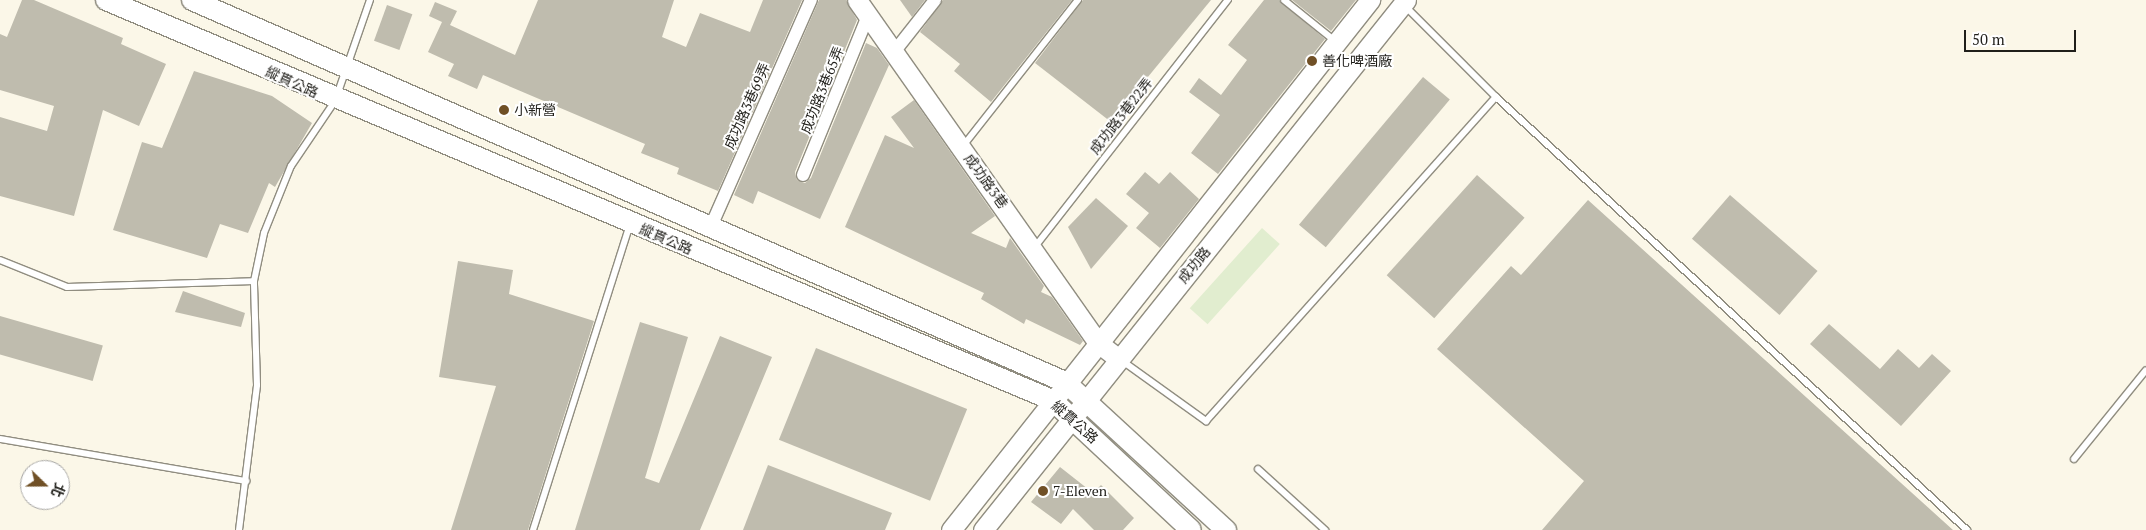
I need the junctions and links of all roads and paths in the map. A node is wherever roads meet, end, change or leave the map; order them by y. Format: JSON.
{"nodes":[{"id":1,"x":106,"y":0,"type":"edge"},
{"id":2,"x":192,"y":0,"type":"edge"},
{"id":3,"x":370,"y":0,"type":"edge"},
{"id":4,"x":810,"y":0,"type":"edge"},
{"id":5,"x":857,"y":0,"type":"edge"},
{"id":6,"x":935,"y":0,"type":"edge"},
{"id":7,"x":1078,"y":0,"type":"edge"},
{"id":8,"x":1228,"y":0,"type":"edge"},
{"id":9,"x":1284,"y":0,"type":"edge"},
{"id":10,"x":1370,"y":0,"type":"edge"},
{"id":11,"x":1402,"y":1,"type":"edge"},
{"id":12,"x":868,"y":16,"type":"junction"},
{"id":13,"x":1336,"y":42,"type":"junction"},
{"id":14,"x":894,"y":52,"type":"junction"},
{"id":15,"x":349,"y":67,"type":"junction"},
{"id":16,"x":1496,"y":97,"type":"junction"},
{"id":17,"x":335,"y":101,"type":"junction"},
{"id":18,"x":962,"y":148,"type":"junction"},
{"id":19,"x":803,"y":175,"type":"dead end"},
{"id":20,"x":630,"y":224,"type":"junction"},
{"id":21,"x":712,"y":224,"type":"junction"},
{"id":22,"x":1034,"y":248,"type":"junction"},
{"id":23,"x":0,"y":260,"type":"edge"},
{"id":24,"x":254,"y":281,"type":"junction"},
{"id":25,"x":1097,"y":342,"type":"junction"},
{"id":26,"x":1119,"y":359,"type":"junction"},
{"id":27,"x":2146,"y":370,"type":"edge"},
{"id":28,"x":1065,"y":382,"type":"junction"},
{"id":29,"x":1052,"y":400,"type":"junction"},
{"id":30,"x":1086,"y":400,"type":"junction"},
{"id":31,"x":1072,"y":417,"type":"junction"},
{"id":32,"x":0,"y":439,"type":"edge"},
{"id":33,"x":2074,"y":460,"type":"dead end"},
{"id":34,"x":1258,"y":469,"type":"dead end"},
{"id":35,"x":246,"y":481,"type":"junction"},
{"id":36,"x":238,"y":530,"type":"edge"},
{"id":37,"x":533,"y":530,"type":"edge"},
{"id":38,"x":951,"y":530,"type":"edge"},
{"id":39,"x":983,"y":530,"type":"edge"},
{"id":40,"x":1191,"y":530,"type":"edge"},
{"id":41,"x":1226,"y":530,"type":"edge"},
{"id":42,"x":1325,"y":530,"type":"edge"},
{"id":43,"x":1967,"y":530,"type":"edge"}],
"edges":[{"from":1,"to":17,"type":"main road","name":"縱貫公路"},
{"from":2,"to":15,"type":"main road","name":"縱貫公路"},
{"from":3,"to":15,"type":"lane"},
{"from":4,"to":21,"type":"street","name":"成功路3巷69弄"},
{"from":5,"to":12,"type":"main road","name":"成功路3巷"},
{"from":6,"to":14,"type":"street"},
{"from":7,"to":18,"type":"lane"},
{"from":8,"to":22,"type":"lane","name":"成功路3巷22弄"},
{"from":9,"to":13,"type":"lane"},
{"from":10,"to":13,"type":"main road","name":"成功路"},
{"from":11,"to":16,"type":"lane"},
{"from":11,"to":26,"type":"main road","name":"成功路"},
{"from":12,"to":14,"type":"main road","name":"成功路3巷"},
{"from":12,"to":19,"type":"street","name":"成功路3巷65弄"},
{"from":13,"to":25,"type":"main road","name":"成功路"},
{"from":14,"to":18,"type":"main road","name":"成功路3巷"},
{"from":15,"to":17,"type":"lane"},
{"from":15,"to":21,"type":"main road","name":"縱貫公路"},
{"from":16,"to":26,"type":"lane"},
{"from":16,"to":43,"type":"lane"},
{"from":17,"to":20,"type":"main road","name":"縱貫公路"},
{"from":17,"to":24,"type":"lane"},
{"from":18,"to":22,"type":"main road","name":"成功路3巷"},
{"from":20,"to":29,"type":"main road","name":"縱貫公路"},
{"from":20,"to":37,"type":"lane"},
{"from":21,"to":28,"type":"main road","name":"縱貫公路"},
{"from":22,"to":25,"type":"main road","name":"成功路3巷"},
{"from":23,"to":24,"type":"lane"},
{"from":24,"to":35,"type":"lane"},
{"from":25,"to":26,"type":"main road","name":"成功路3巷"},
{"from":25,"to":28,"type":"main road","name":"成功路"},
{"from":26,"to":30,"type":"main road","name":"成功路"},
{"from":27,"to":33,"type":"lane"},
{"from":28,"to":29,"type":"main road","name":"成功路"},
{"from":28,"to":30,"type":"main road","name":"縱貫公路"},
{"from":29,"to":31,"type":"main road","name":"縱貫公路"},
{"from":29,"to":38,"type":"main road","name":"成功路"},
{"from":30,"to":31,"type":"main road","name":"成功路"},
{"from":30,"to":41,"type":"main road","name":"縱貫公路"},
{"from":31,"to":39,"type":"main road","name":"成功路"},
{"from":31,"to":40,"type":"main road","name":"縱貫公路"},
{"from":32,"to":35,"type":"lane"},
{"from":34,"to":42,"type":"lane"},
{"from":35,"to":36,"type":"lane"}]}
